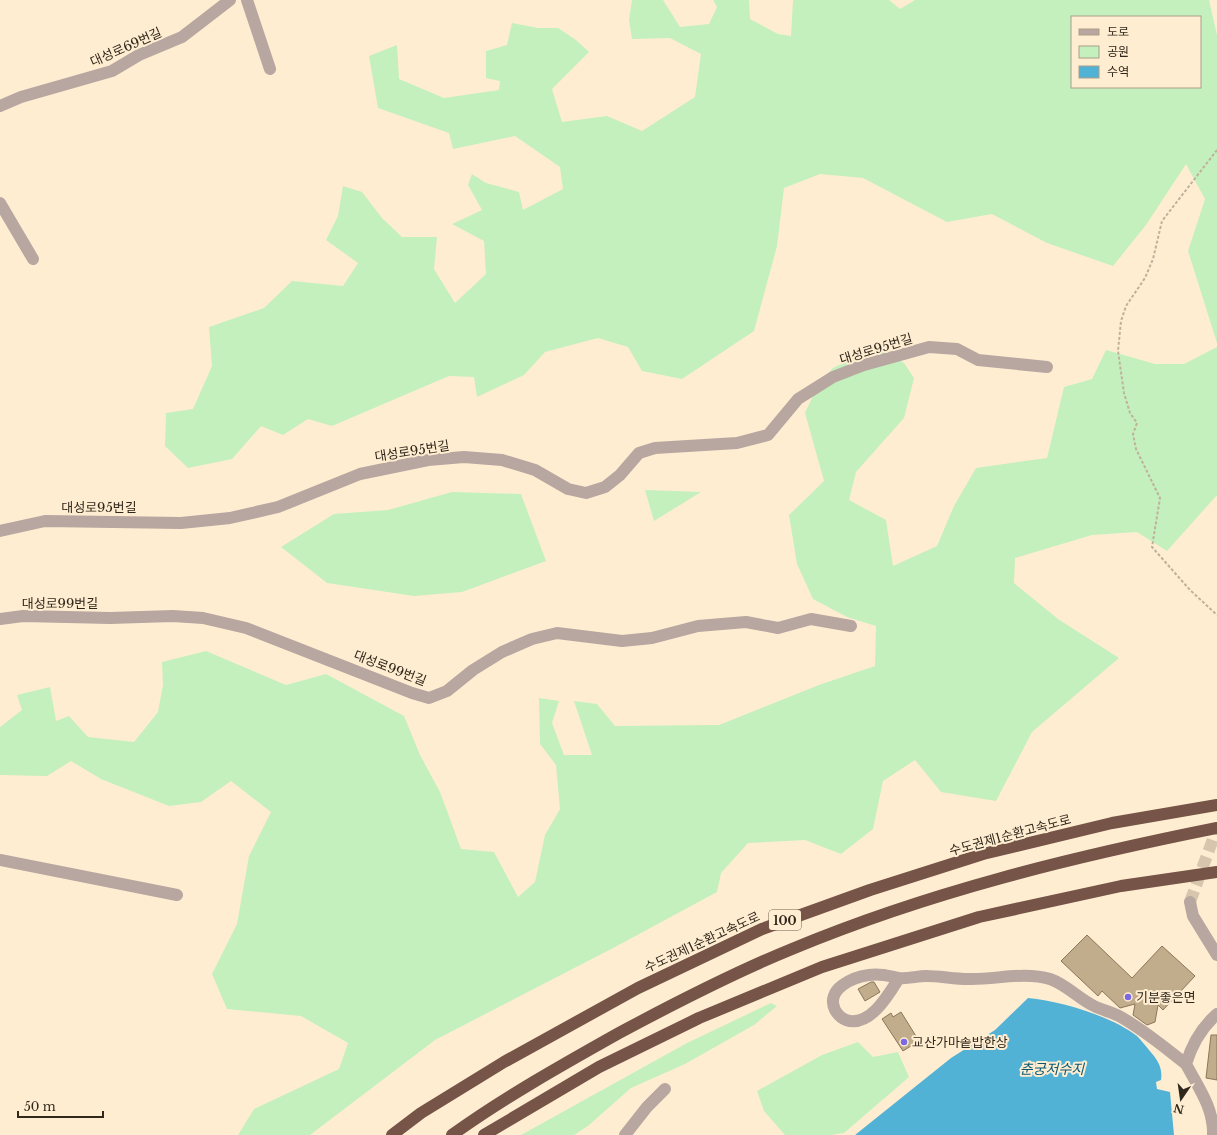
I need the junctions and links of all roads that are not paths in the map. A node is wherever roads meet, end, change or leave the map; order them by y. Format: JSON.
{"nodes":[{"id":1,"x":230,"y":0,"type":"edge"},
{"id":2,"x":247,"y":0,"type":"edge"},
{"id":3,"x":270,"y":69,"type":"dead end"},
{"id":4,"x":0,"y":106,"type":"edge"},
{"id":5,"x":0,"y":203,"type":"edge"},
{"id":6,"x":33,"y":259,"type":"dead end"},
{"id":7,"x":1047,"y":367,"type":"dead end"},
{"id":8,"x":0,"y":531,"type":"edge"},
{"id":9,"x":0,"y":619,"type":"edge"},
{"id":10,"x":851,"y":626,"type":"dead end"},
{"id":11,"x":1217,"y":805,"type":"edge"},
{"id":12,"x":1217,"y":828,"type":"edge"},
{"id":13,"x":0,"y":860,"type":"edge"},
{"id":14,"x":1217,"y":872,"type":"edge"},
{"id":15,"x":177,"y":895,"type":"dead end"},
{"id":16,"x":1190,"y":902,"type":"tunnel mouth"},
{"id":17,"x":1217,"y":956,"type":"edge"},
{"id":18,"x":899,"y":978,"type":"junction"},
{"id":19,"x":1217,"y":1014,"type":"edge"},
{"id":20,"x":1186,"y":1064,"type":"junction"},
{"id":21,"x":666,"y":1089,"type":"dead end"},
{"id":22,"x":392,"y":1135,"type":"edge"},
{"id":23,"x":452,"y":1135,"type":"edge"},
{"id":24,"x":484,"y":1135,"type":"edge"},
{"id":25,"x":625,"y":1135,"type":"edge"},
{"id":26,"x":1213,"y":1135,"type":"edge"}],
"edges":[{"from":1,"to":4,"type":"street","name":"대성로69번길"},
{"from":2,"to":3,"type":"street"},
{"from":5,"to":6,"type":"street"},
{"from":7,"to":8,"type":"street","name":"대성로95번길"},
{"from":9,"to":10,"type":"street","name":"대성로99번길"},
{"from":11,"to":22,"type":"highway","name":"수도권제1순환고속도로","number":"100"},
{"from":12,"to":23,"type":"highway","number":"100"},
{"from":13,"to":15,"type":"street"},
{"from":14,"to":24,"type":"highway"},
{"from":16,"to":17,"type":"street"},
{"from":18,"to":18,"type":"street"},
{"from":18,"to":20,"type":"street"},
{"from":19,"to":20,"type":"street"},
{"from":20,"to":26,"type":"street"},
{"from":21,"to":25,"type":"street"}]}
